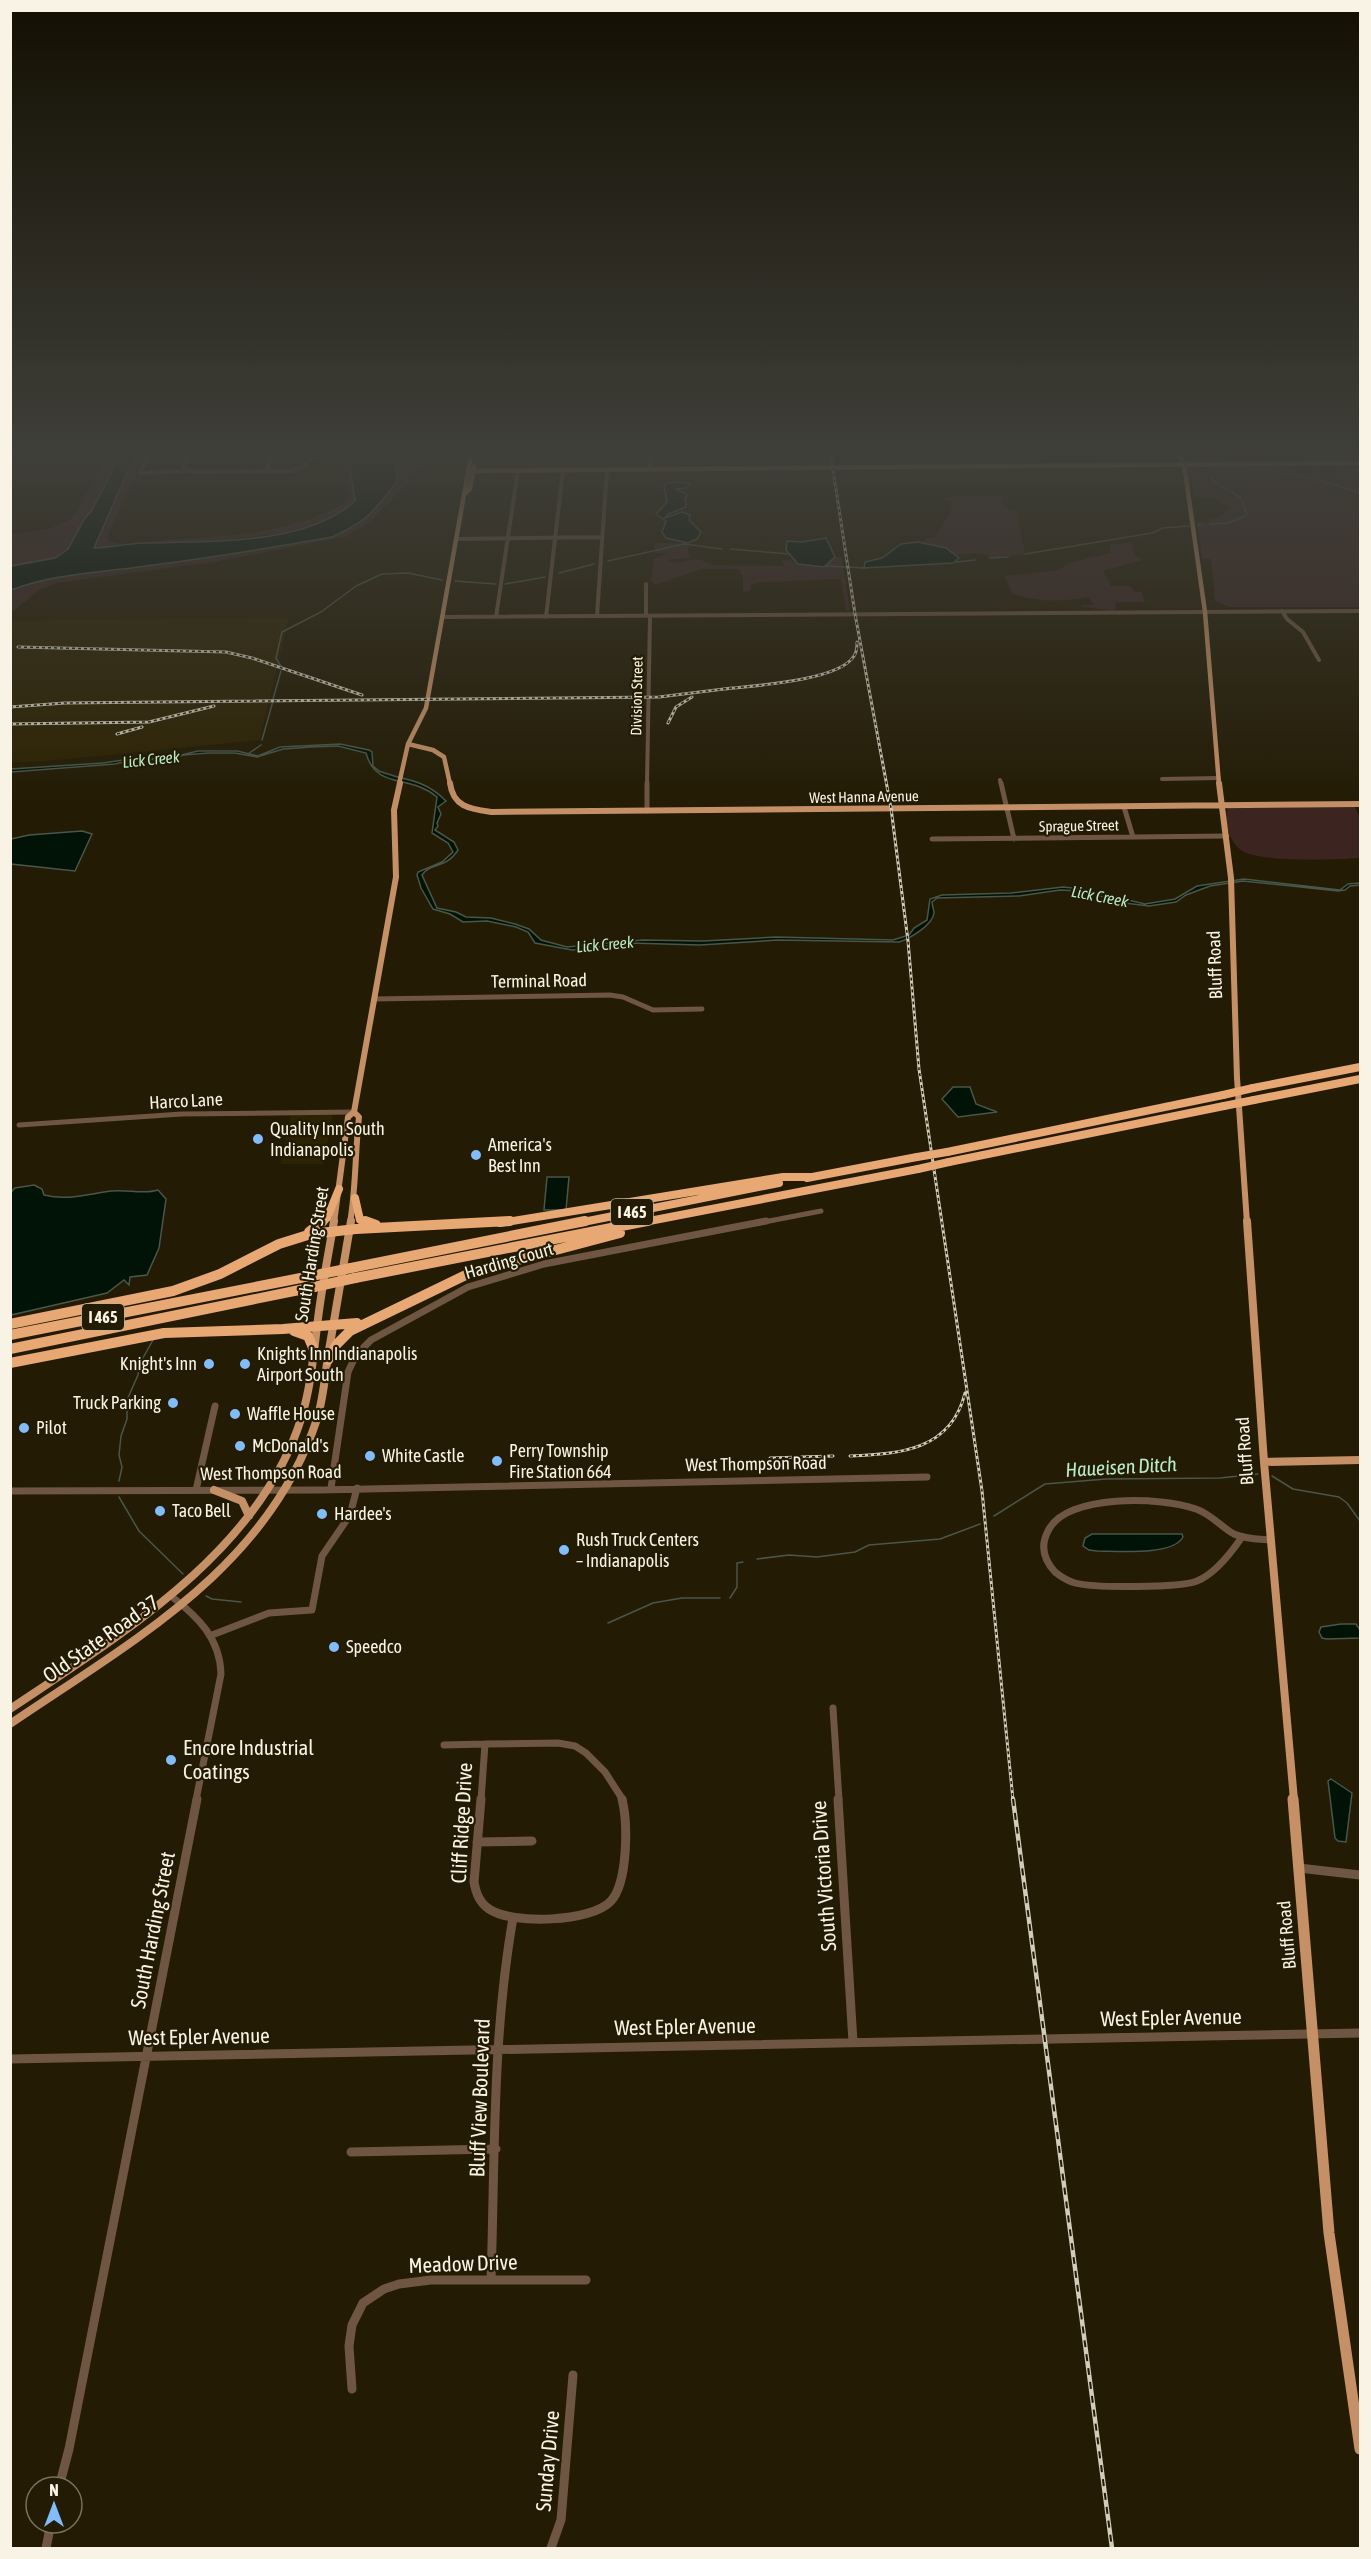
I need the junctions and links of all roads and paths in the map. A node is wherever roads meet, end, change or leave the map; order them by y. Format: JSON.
{"nodes":[{"id":1,"x":451,"y":569,"type":"edge"},
{"id":2,"x":503,"y":569,"type":"edge"},
{"id":3,"x":551,"y":569,"type":"edge"},
{"id":4,"x":600,"y":569,"type":"edge"},
{"id":5,"x":1199,"y":569,"type":"edge"},
{"id":6,"x":646,"y":584,"type":"dead end"},
{"id":7,"x":1282,"y":611,"type":"junction"},
{"id":8,"x":1205,"y":612,"type":"junction"},
{"id":9,"x":1360,"y":612,"type":"edge"},
{"id":10,"x":597,"y":616,"type":"junction"},
{"id":11,"x":649,"y":616,"type":"junction"},
{"id":12,"x":442,"y":617,"type":"junction"},
{"id":13,"x":496,"y":617,"type":"junction"},
{"id":14,"x":546,"y":617,"type":"junction"},
{"id":15,"x":1319,"y":660,"type":"dead end"},
{"id":16,"x":408,"y":744,"type":"junction"},
{"id":17,"x":1219,"y":778,"type":"junction"},
{"id":18,"x":1162,"y":779,"type":"dead end"},
{"id":19,"x":1000,"y":780,"type":"dead end"},
{"id":20,"x":1360,"y":804,"type":"edge"},
{"id":21,"x":1223,"y":806,"type":"junction"},
{"id":22,"x":1007,"y":807,"type":"junction"},
{"id":23,"x":1124,"y":807,"type":"junction"},
{"id":24,"x":647,"y":811,"type":"junction"},
{"id":25,"x":1227,"y":836,"type":"junction"},
{"id":26,"x":1133,"y":837,"type":"junction"},
{"id":27,"x":932,"y":839,"type":"dead end"},
{"id":28,"x":1014,"y":839,"type":"junction"},
{"id":29,"x":374,"y":999,"type":"junction"},
{"id":30,"x":702,"y":1010,"type":"dead end"},
{"id":31,"x":1360,"y":1067,"type":"edge"},
{"id":32,"x":1360,"y":1079,"type":"edge"},
{"id":33,"x":354,"y":1112,"type":"junction"},
{"id":34,"x":19,"y":1125,"type":"dead end"},
{"id":35,"x":811,"y":1177,"type":"junction"},
{"id":36,"x":339,"y":1189,"type":"junction"},
{"id":37,"x":355,"y":1198,"type":"junction"},
{"id":38,"x":821,"y":1211,"type":"dead end"},
{"id":39,"x":680,"y":1217,"type":"junction"},
{"id":40,"x":436,"y":1227,"type":"junction"},
{"id":41,"x":349,"y":1230,"type":"junction"},
{"id":42,"x":333,"y":1231,"type":"junction"},
{"id":43,"x":291,"y":1240,"type":"junction"},
{"id":44,"x":374,"y":1319,"type":"junction"},
{"id":45,"x":10,"y":1324,"type":"edge"},
{"id":46,"x":334,"y":1327,"type":"junction"},
{"id":47,"x":317,"y":1328,"type":"junction"},
{"id":48,"x":283,"y":1329,"type":"junction"},
{"id":49,"x":10,"y":1335,"type":"edge"},
{"id":50,"x":10,"y":1349,"type":"edge"},
{"id":51,"x":314,"y":1350,"type":"junction"},
{"id":52,"x":328,"y":1359,"type":"junction"},
{"id":53,"x":10,"y":1363,"type":"edge"},
{"id":54,"x":215,"y":1406,"type":"dead end"},
{"id":55,"x":1360,"y":1460,"type":"edge"},
{"id":56,"x":1264,"y":1462,"type":"junction"},
{"id":57,"x":927,"y":1477,"type":"dead end"},
{"id":58,"x":331,"y":1488,"type":"junction"},
{"id":59,"x":357,"y":1488,"type":"junction"},
{"id":60,"x":268,"y":1489,"type":"junction"},
{"id":61,"x":286,"y":1489,"type":"junction"},
{"id":62,"x":196,"y":1490,"type":"junction"},
{"id":63,"x":214,"y":1490,"type":"junction"},
{"id":64,"x":10,"y":1491,"type":"edge"},
{"id":65,"x":249,"y":1516,"type":"junction"},
{"id":66,"x":1242,"y":1537,"type":"junction"},
{"id":67,"x":1270,"y":1540,"type":"junction"},
{"id":68,"x":171,"y":1596,"type":"junction"},
{"id":69,"x":182,"y":1604,"type":"junction"},
{"id":70,"x":212,"y":1635,"type":"junction"},
{"id":71,"x":833,"y":1708,"type":"dead end"},
{"id":72,"x":10,"y":1709,"type":"edge"},
{"id":73,"x":10,"y":1724,"type":"edge"},
{"id":74,"x":485,"y":1744,"type":"junction"},
{"id":75,"x":444,"y":1745,"type":"dead end"},
{"id":76,"x":532,"y":1841,"type":"dead end"},
{"id":77,"x":477,"y":1842,"type":"junction"},
{"id":78,"x":1299,"y":1868,"type":"junction"},
{"id":79,"x":1360,"y":1875,"type":"edge"},
{"id":80,"x":513,"y":1918,"type":"junction"},
{"id":81,"x":1360,"y":2033,"type":"edge"},
{"id":82,"x":1314,"y":2034,"type":"junction"},
{"id":83,"x":853,"y":2042,"type":"junction"},
{"id":84,"x":499,"y":2048,"type":"junction"},
{"id":85,"x":147,"y":2056,"type":"junction"},
{"id":86,"x":10,"y":2059,"type":"edge"},
{"id":87,"x":496,"y":2149,"type":"junction"},
{"id":88,"x":351,"y":2152,"type":"dead end"},
{"id":89,"x":491,"y":2280,"type":"junction"},
{"id":90,"x":586,"y":2280,"type":"dead end"},
{"id":91,"x":573,"y":2375,"type":"dead end"},
{"id":92,"x":352,"y":2389,"type":"dead end"},
{"id":93,"x":1360,"y":2449,"type":"edge"},
{"id":94,"x":62,"y":2475,"type":"edge"},
{"id":95,"x":550,"y":2548,"type":"edge"}],
"edges":[{"from":1,"to":12,"type":"main road"},
{"from":2,"to":13,"type":"street"},
{"from":3,"to":14,"type":"street"},
{"from":4,"to":10,"type":"street"},
{"from":5,"to":8,"type":"main road","name":"Bluff Road"},
{"from":6,"to":11,"type":"street","name":"Division Street"},
{"from":7,"to":8,"type":"street"},
{"from":7,"to":9,"type":"street"},
{"from":7,"to":15,"type":"street"},
{"from":8,"to":11,"type":"street"},
{"from":8,"to":17,"type":"main road","name":"Bluff Road"},
{"from":10,"to":11,"type":"street"},
{"from":10,"to":14,"type":"street"},
{"from":11,"to":24,"type":"street","name":"Division Street"},
{"from":12,"to":13,"type":"street"},
{"from":12,"to":16,"type":"main road","name":"South Harding Street"},
{"from":13,"to":14,"type":"street"},
{"from":16,"to":24,"type":"main road","name":"West Hanna Avenue"},
{"from":16,"to":29,"type":"main road","name":"South Harding Street"},
{"from":17,"to":18,"type":"street"},
{"from":17,"to":21,"type":"main road","name":"Bluff Road"},
{"from":19,"to":22,"type":"street"},
{"from":20,"to":21,"type":"main road","name":"West Hanna Avenue"},
{"from":21,"to":23,"type":"main road","name":"West Hanna Avenue"},
{"from":21,"to":25,"type":"main road","name":"Bluff Road"},
{"from":22,"to":23,"type":"main road","name":"West Hanna Avenue"},
{"from":22,"to":24,"type":"main road","name":"West Hanna Avenue"},
{"from":22,"to":28,"type":"street"},
{"from":23,"to":26,"type":"street"},
{"from":25,"to":26,"type":"street","name":"Sprague Street"},
{"from":25,"to":56,"type":"main road","name":"Bluff Road"},
{"from":26,"to":28,"type":"street","name":"Sprague Street"},
{"from":27,"to":28,"type":"street","name":"Sprague Street"},
{"from":29,"to":30,"type":"street","name":"Terminal Road"},
{"from":29,"to":33,"type":"main road","name":"South Harding Street"},
{"from":31,"to":35,"type":"highway","number":"I 465","bridge":true},
{"from":32,"to":39,"type":"highway","number":"I 465","bridge":true},
{"from":33,"to":34,"type":"street","name":"Harco Lane"},
{"from":33,"to":36,"type":"main road","name":"South Harding Street"},
{"from":33,"to":37,"type":"main road","name":"South Harding Street"},
{"from":35,"to":40,"type":"highway"},
{"from":35,"to":49,"type":"highway","number":"I 465","bridge":true},
{"from":36,"to":42,"type":"main road","name":"South Harding Street"},
{"from":36,"to":43,"type":"highway"},
{"from":37,"to":40,"type":"highway"},
{"from":37,"to":41,"type":"main road","name":"South Harding Street"},
{"from":38,"to":58,"type":"street","name":"Harding Court"},
{"from":39,"to":44,"type":"highway"},
{"from":39,"to":50,"type":"highway","number":"I 465","bridge":true},
{"from":40,"to":41,"type":"highway"},
{"from":41,"to":42,"type":"highway"},
{"from":41,"to":46,"type":"main road","name":"South Harding Street"},
{"from":42,"to":43,"type":"highway"},
{"from":42,"to":47,"type":"main road","name":"South Harding Street"},
{"from":43,"to":45,"type":"highway"},
{"from":44,"to":46,"type":"highway"},
{"from":44,"to":52,"type":"highway"},
{"from":46,"to":47,"type":"highway"},
{"from":46,"to":52,"type":"main road","name":"South Harding Street"},
{"from":47,"to":48,"type":"highway"},
{"from":47,"to":51,"type":"main road","name":"South Harding Street"},
{"from":48,"to":51,"type":"highway"},
{"from":48,"to":53,"type":"highway"},
{"from":51,"to":60,"type":"main road","name":"South Harding Street"},
{"from":52,"to":61,"type":"main road","name":"South Harding Street"},
{"from":54,"to":62,"type":"street"},
{"from":55,"to":56,"type":"main road"},
{"from":56,"to":67,"type":"main road","name":"Bluff Road"},
{"from":57,"to":59,"type":"street","name":"West Thompson Road"},
{"from":58,"to":59,"type":"street","name":"West Thompson Road"},
{"from":58,"to":61,"type":"street","name":"West Thompson Road"},
{"from":59,"to":70,"type":"street"},
{"from":60,"to":61,"type":"street","name":"West Thompson Road"},
{"from":60,"to":63,"type":"street","name":"West Thompson Road"},
{"from":60,"to":65,"type":"main road","name":"South Harding Street"},
{"from":61,"to":69,"type":"main road","name":"South Harding Street"},
{"from":62,"to":63,"type":"street","name":"West Thompson Road"},
{"from":62,"to":64,"type":"street","name":"West Thompson Road"},
{"from":63,"to":65,"type":"main road"},
{"from":65,"to":68,"type":"main road","name":"South Harding Street"},
{"from":66,"to":66,"type":"street"},
{"from":66,"to":67,"type":"street"},
{"from":67,"to":78,"type":"main road","name":"Bluff Road"},
{"from":68,"to":69,"type":"street","name":"South Harding Street"},
{"from":68,"to":72,"type":"main road","name":"Old State Road 37"},
{"from":69,"to":70,"type":"street","name":"South Harding Street"},
{"from":69,"to":73,"type":"main road","name":"Old State Road 37"},
{"from":70,"to":85,"type":"street","name":"South Harding Street"},
{"from":71,"to":83,"type":"street","name":"South Victoria Drive"},
{"from":74,"to":75,"type":"street"},
{"from":74,"to":77,"type":"street","name":"Cliff Ridge Drive"},
{"from":74,"to":80,"type":"street"},
{"from":76,"to":77,"type":"street"},
{"from":77,"to":80,"type":"street","name":"Cliff Ridge Drive"},
{"from":78,"to":79,"type":"street"},
{"from":78,"to":82,"type":"main road","name":"Bluff Road"},
{"from":80,"to":84,"type":"street","name":"Bluff View Boulevard"},
{"from":81,"to":82,"type":"street","name":"West Epler Avenue"},
{"from":82,"to":83,"type":"street","name":"West Epler Avenue"},
{"from":82,"to":93,"type":"main road","name":"Bluff Road"},
{"from":83,"to":84,"type":"street","name":"West Epler Avenue"},
{"from":84,"to":85,"type":"street","name":"West Epler Avenue"},
{"from":84,"to":87,"type":"street","name":"Bluff View Boulevard"},
{"from":85,"to":86,"type":"street","name":"West Epler Avenue"},
{"from":85,"to":94,"type":"street","name":"South Harding Street"},
{"from":87,"to":88,"type":"street"},
{"from":87,"to":89,"type":"street","name":"Bluff View Boulevard"},
{"from":89,"to":90,"type":"street","name":"Meadow Drive"},
{"from":89,"to":92,"type":"street","name":"Meadow Drive"},
{"from":91,"to":95,"type":"street","name":"Sunday Drive"}]}
